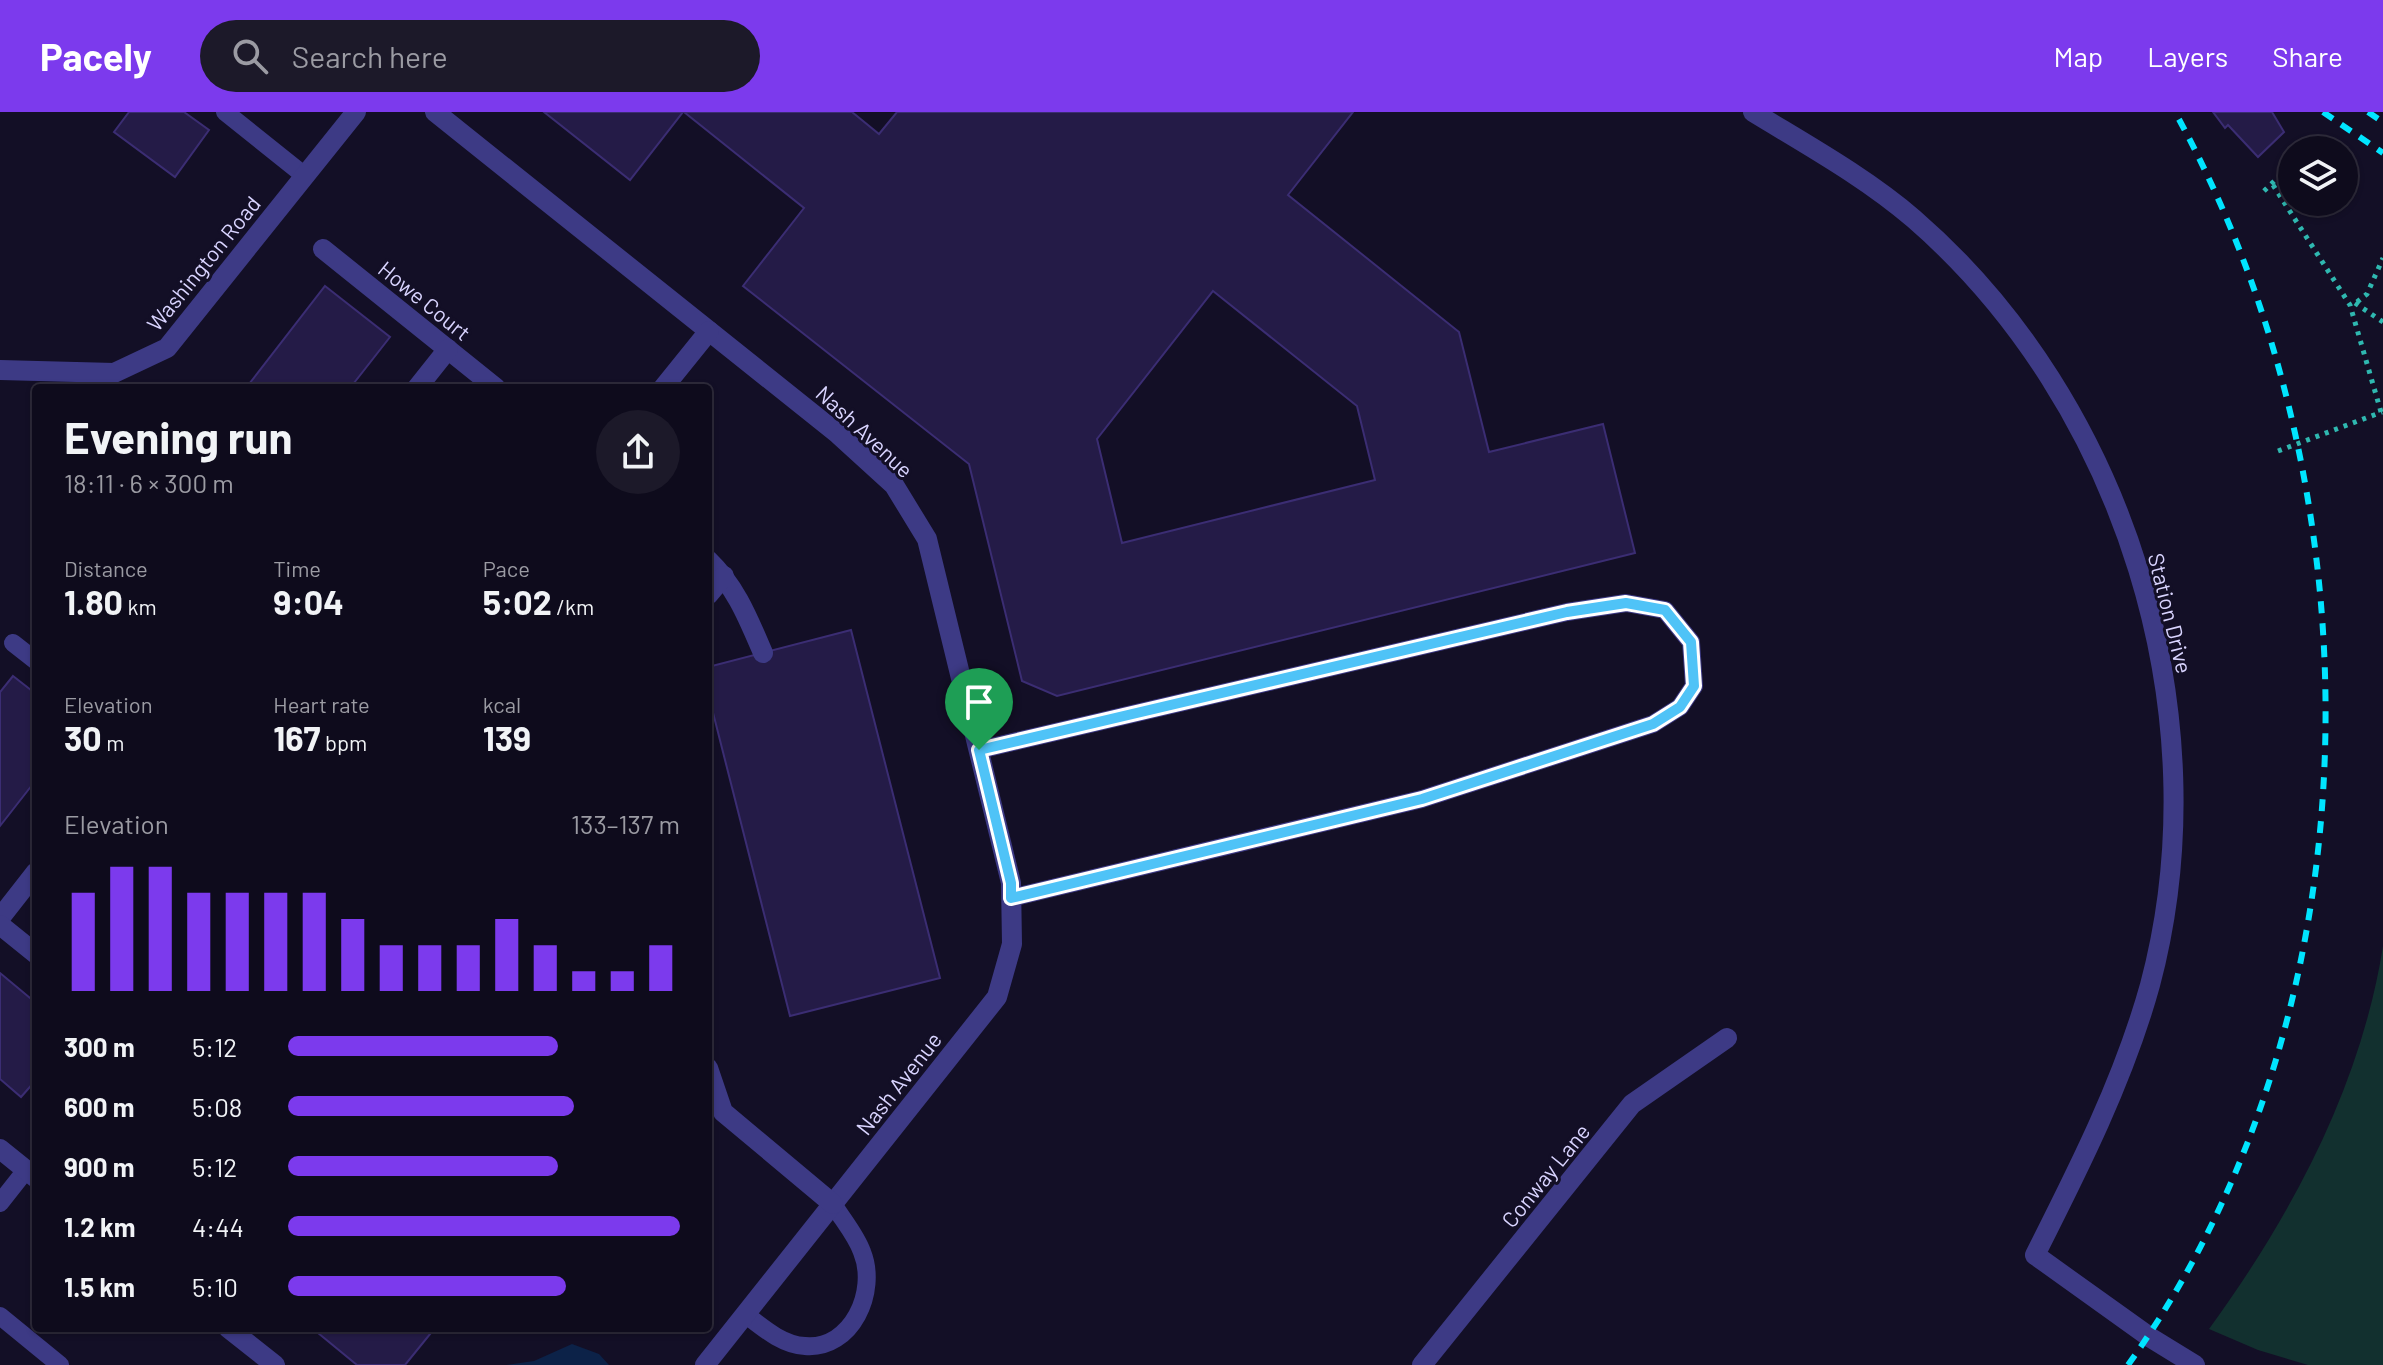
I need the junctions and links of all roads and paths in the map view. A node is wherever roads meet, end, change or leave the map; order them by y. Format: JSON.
{"nodes":[{"id":1,"x":225,"y":112,"type":"edge"},
{"id":2,"x":356,"y":112,"type":"edge"},
{"id":3,"x":435,"y":112,"type":"edge"},
{"id":4,"x":1753,"y":112,"type":"edge"},
{"id":5,"x":305,"y":176,"type":"junction"},
{"id":6,"x":2278,"y":179,"type":"edge"},
{"id":7,"x":2273,"y":185,"type":"junction"},
{"id":8,"x":2264,"y":191,"type":"dead end"},
{"id":9,"x":323,"y":249,"type":"dead end"},
{"id":10,"x":2383,"y":258,"type":"edge"},
{"id":11,"x":2353,"y":303,"type":"junction"},
{"id":12,"x":2383,"y":322,"type":"edge"},
{"id":13,"x":709,"y":331,"type":"junction"},
{"id":14,"x":448,"y":349,"type":"junction"},
{"id":15,"x":0,"y":370,"type":"edge"},
{"id":16,"x":420,"y":384,"type":"edge"},
{"id":17,"x":491,"y":384,"type":"edge"},
{"id":18,"x":666,"y":384,"type":"edge"},
{"id":19,"x":2382,"y":412,"type":"edge"},
{"id":20,"x":2278,"y":451,"type":"dead end"},
{"id":21,"x":712,"y":564,"type":"edge"},
{"id":22,"x":724,"y":576,"type":"junction"},
{"id":23,"x":712,"y":590,"type":"edge"},
{"id":24,"x":13,"y":643,"type":"dead end"},
{"id":25,"x":763,"y":653,"type":"dead end"},
{"id":26,"x":32,"y":658,"type":"edge"},
{"id":27,"x":979,"y":750,"type":"junction"},
{"id":28,"x":32,"y":877,"type":"edge"},
{"id":29,"x":1011,"y":898,"type":"junction"},
{"id":30,"x":0,"y":918,"type":"edge"},
{"id":31,"x":0,"y":925,"type":"edge"},
{"id":32,"x":32,"y":951,"type":"edge"},
{"id":33,"x":1727,"y":1038,"type":"dead end"},
{"id":34,"x":712,"y":1095,"type":"edge"},
{"id":35,"x":715,"y":1116,"type":"edge"},
{"id":36,"x":0,"y":1149,"type":"edge"},
{"id":37,"x":32,"y":1168,"type":"edge"},
{"id":38,"x":32,"y":1170,"type":"edge"},
{"id":39,"x":0,"y":1203,"type":"edge"},
{"id":40,"x":833,"y":1204,"type":"junction"},
{"id":41,"x":745,"y":1314,"type":"junction"},
{"id":42,"x":0,"y":1316,"type":"edge"},
{"id":43,"x":233,"y":1332,"type":"edge"},
{"id":44,"x":60,"y":1365,"type":"edge"},
{"id":45,"x":275,"y":1365,"type":"edge"},
{"id":46,"x":705,"y":1365,"type":"edge"},
{"id":47,"x":1422,"y":1365,"type":"edge"},
{"id":48,"x":2195,"y":1365,"type":"edge"}],
"edges":[{"from":1,"to":5,"type":"lane"},
{"from":2,"to":5,"type":"street","name":"Washington Road"},
{"from":3,"to":13,"type":"street","name":"Nash Avenue"},
{"from":4,"to":48,"type":"street","name":"Station Drive"},
{"from":5,"to":15,"type":"street","name":"Washington Road"},
{"from":6,"to":7,"type":"path"},
{"from":7,"to":8,"type":"path"},
{"from":7,"to":11,"type":"path"},
{"from":9,"to":14,"type":"street","name":"Howe Court"},
{"from":10,"to":11,"type":"path"},
{"from":11,"to":12,"type":"path"},
{"from":11,"to":19,"type":"path"},
{"from":13,"to":18,"type":"street"},
{"from":13,"to":27,"type":"street","name":"Nash Avenue"},
{"from":14,"to":16,"type":"street"},
{"from":14,"to":17,"type":"street","name":"Howe Court"},
{"from":19,"to":20,"type":"path"},
{"from":21,"to":22,"type":"street"},
{"from":22,"to":23,"type":"street"},
{"from":22,"to":25,"type":"street"},
{"from":24,"to":26,"type":"lane"},
{"from":27,"to":29,"type":"street","name":"Nash Avenue"},
{"from":27,"to":29,"type":"lane"},
{"from":28,"to":30,"type":"street"},
{"from":29,"to":40,"type":"street","name":"Nash Avenue"},
{"from":31,"to":32,"type":"street"},
{"from":33,"to":47,"type":"street","name":"Conway Lane"},
{"from":34,"to":35,"type":"street"},
{"from":35,"to":40,"type":"street"},
{"from":36,"to":37,"type":"street"},
{"from":38,"to":39,"type":"lane"},
{"from":40,"to":41,"type":"street","name":"Nash Avenue"},
{"from":40,"to":41,"type":"lane"},
{"from":41,"to":46,"type":"street","name":"Nash Avenue"},
{"from":42,"to":44,"type":"lane"},
{"from":43,"to":45,"type":"street"}]}
